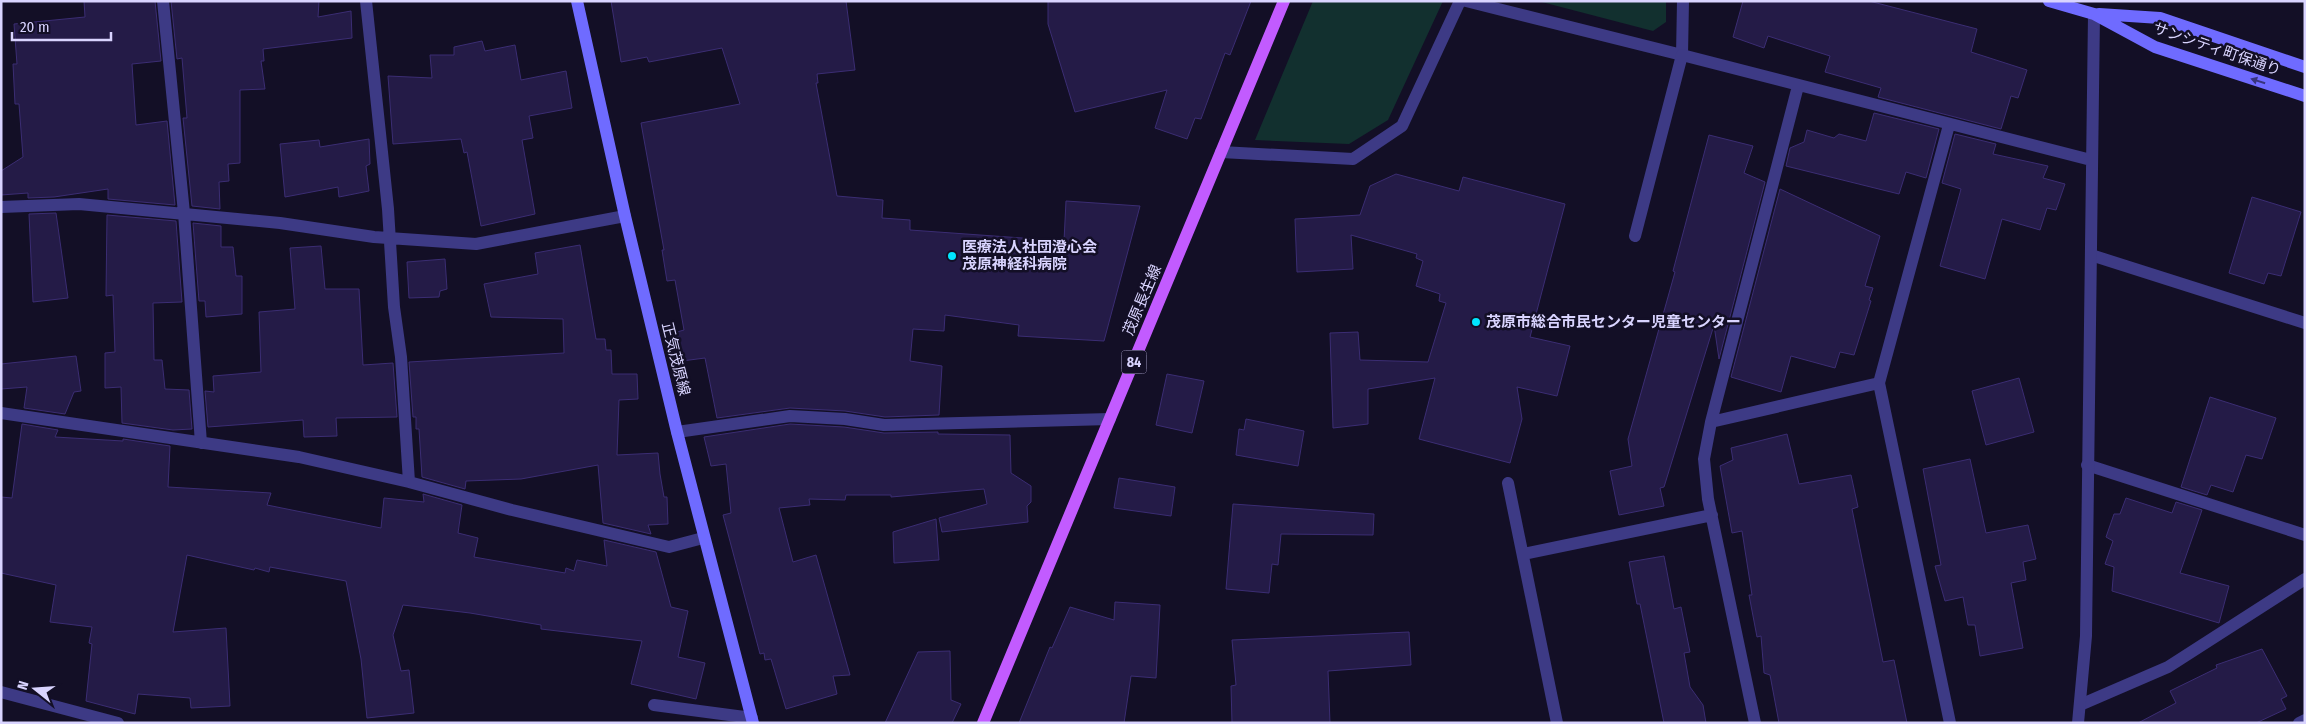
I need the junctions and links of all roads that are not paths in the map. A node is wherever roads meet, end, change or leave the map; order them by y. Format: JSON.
{"nodes":[{"id":1,"x":163,"y":1,"type":"edge"},
{"id":2,"x":366,"y":1,"type":"edge"},
{"id":3,"x":577,"y":1,"type":"edge"},
{"id":4,"x":1284,"y":1,"type":"edge"},
{"id":5,"x":1460,"y":1,"type":"edge"},
{"id":6,"x":1466,"y":1,"type":"edge"},
{"id":7,"x":1682,"y":1,"type":"edge"},
{"id":8,"x":2049,"y":1,"type":"edge"},
{"id":9,"x":2074,"y":5,"type":"edge"},
{"id":10,"x":2094,"y":14,"type":"junction"},
{"id":11,"x":1682,"y":55,"type":"junction"},
{"id":12,"x":2305,"y":67,"type":"edge"},
{"id":13,"x":1798,"y":86,"type":"junction"},
{"id":14,"x":2305,"y":96,"type":"edge"},
{"id":15,"x":1949,"y":125,"type":"junction"},
{"id":16,"x":1221,"y":152,"type":"junction"},
{"id":17,"x":2091,"y":160,"type":"junction"},
{"id":18,"x":1,"y":207,"type":"edge"},
{"id":19,"x":184,"y":212,"type":"junction"},
{"id":20,"x":625,"y":216,"type":"junction"},
{"id":21,"x":1635,"y":236,"type":"dead end"},
{"id":22,"x":390,"y":238,"type":"junction"},
{"id":23,"x":2092,"y":255,"type":"junction"},
{"id":24,"x":2305,"y":323,"type":"edge"},
{"id":25,"x":1879,"y":383,"type":"junction"},
{"id":26,"x":1,"y":413,"type":"edge"},
{"id":27,"x":1110,"y":419,"type":"junction"},
{"id":28,"x":1711,"y":422,"type":"junction"},
{"id":29,"x":678,"y":432,"type":"junction"},
{"id":30,"x":201,"y":443,"type":"junction"},
{"id":31,"x":2087,"y":465,"type":"junction"},
{"id":32,"x":409,"y":482,"type":"junction"},
{"id":33,"x":1508,"y":483,"type":"dead end"},
{"id":34,"x":1712,"y":515,"type":"junction"},
{"id":35,"x":2305,"y":535,"type":"edge"},
{"id":36,"x":704,"y":538,"type":"junction"},
{"id":37,"x":1523,"y":554,"type":"junction"},
{"id":38,"x":2305,"y":579,"type":"edge"},
{"id":39,"x":1,"y":692,"type":"edge"},
{"id":40,"x":654,"y":705,"type":"dead end"},
{"id":41,"x":2080,"y":705,"type":"junction"},
{"id":42,"x":752,"y":720,"type":"edge"},
{"id":43,"x":2305,"y":720,"type":"edge"},
{"id":44,"x":118,"y":723,"type":"edge"},
{"id":45,"x":984,"y":723,"type":"edge"},
{"id":46,"x":1557,"y":723,"type":"edge"},
{"id":47,"x":1755,"y":723,"type":"edge"},
{"id":48,"x":1950,"y":723,"type":"edge"},
{"id":49,"x":2078,"y":723,"type":"edge"},
{"id":50,"x":2299,"y":723,"type":"edge"}],
"edges":[{"from":1,"to":19,"type":"street"},
{"from":2,"to":22,"type":"street"},
{"from":3,"to":20,"type":"main road","name":"正気茂原線"},
{"from":4,"to":16,"type":"main road","name":"茂原長生線","number":"84"},
{"from":5,"to":16,"type":"street"},
{"from":6,"to":11,"type":"street"},
{"from":7,"to":11,"type":"street"},
{"from":8,"to":9,"type":"main road","name":"サンシティ町保通り"},
{"from":9,"to":10,"type":"main road","name":"サンシティ町保通り"},
{"from":10,"to":12,"type":"main road","name":"サンシティ町保通り"},
{"from":14,"to":10,"type":"main road","name":"サンシティ町保通り","one_way":true},
{"from":10,"to":17,"type":"street"},
{"from":11,"to":13,"type":"street"},
{"from":11,"to":21,"type":"street"},
{"from":13,"to":15,"type":"street"},
{"from":13,"to":28,"type":"street"},
{"from":15,"to":17,"type":"street"},
{"from":15,"to":25,"type":"street"},
{"from":16,"to":27,"type":"main road","name":"茂原長生線","number":"84"},
{"from":17,"to":23,"type":"street"},
{"from":18,"to":19,"type":"street"},
{"from":19,"to":22,"type":"street"},
{"from":19,"to":30,"type":"street"},
{"from":20,"to":22,"type":"street"},
{"from":20,"to":29,"type":"main road","name":"正気茂原線"},
{"from":22,"to":32,"type":"street"},
{"from":23,"to":24,"type":"street"},
{"from":23,"to":31,"type":"street"},
{"from":25,"to":28,"type":"street"},
{"from":25,"to":48,"type":"street"},
{"from":26,"to":30,"type":"street"},
{"from":27,"to":29,"type":"street"},
{"from":27,"to":45,"type":"main road","name":"茂原長生線","number":"84"},
{"from":28,"to":34,"type":"street"},
{"from":29,"to":36,"type":"main road","name":"正気茂原線"},
{"from":30,"to":32,"type":"street"},
{"from":31,"to":35,"type":"street"},
{"from":31,"to":41,"type":"street"},
{"from":32,"to":36,"type":"street"},
{"from":33,"to":37,"type":"street"},
{"from":34,"to":37,"type":"street"},
{"from":34,"to":47,"type":"street"},
{"from":36,"to":42,"type":"main road","name":"正気茂原線"},
{"from":37,"to":46,"type":"street"},
{"from":38,"to":41,"type":"street"},
{"from":39,"to":44,"type":"street"},
{"from":40,"to":42,"type":"street"},
{"from":41,"to":49,"type":"street"},
{"from":43,"to":50,"type":"street"}]}
